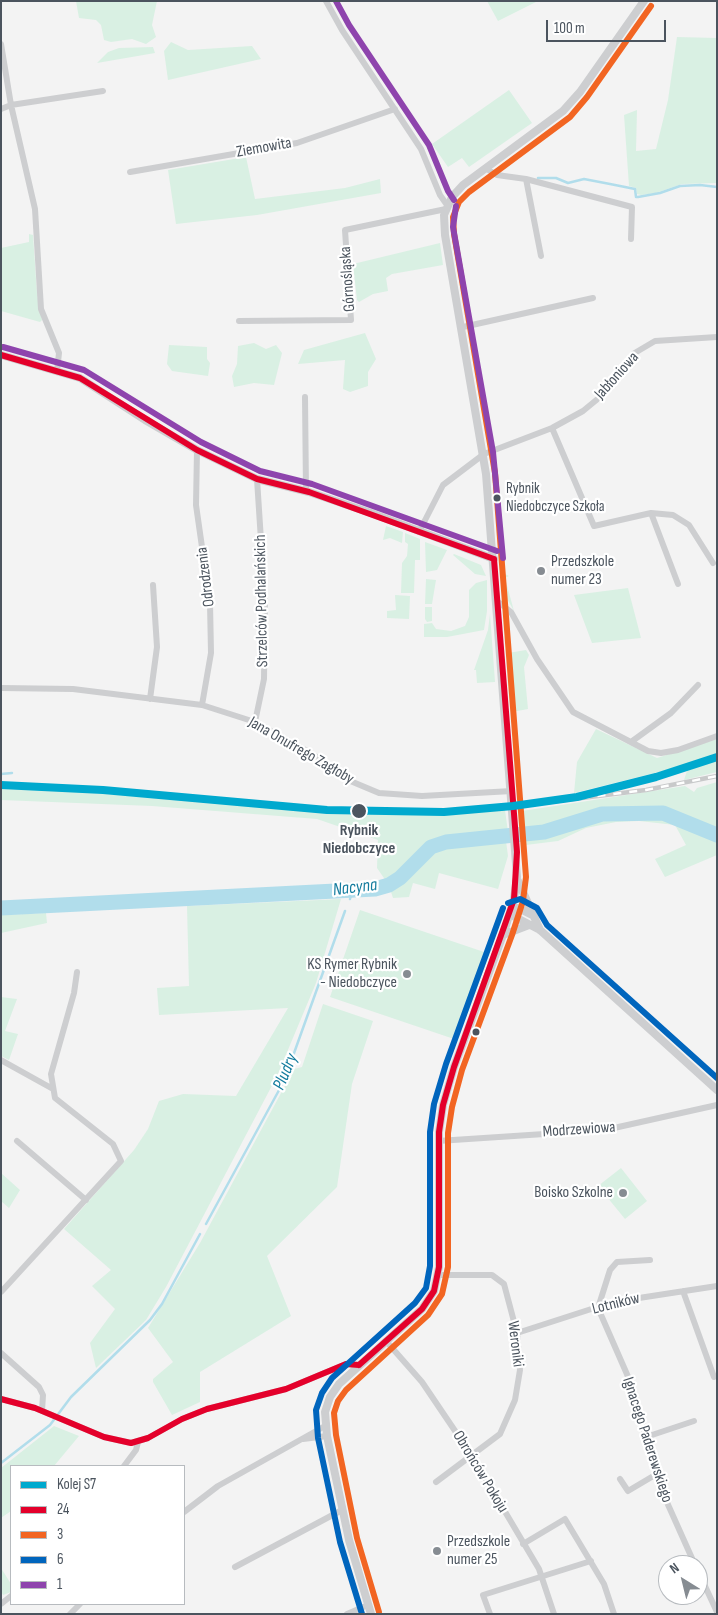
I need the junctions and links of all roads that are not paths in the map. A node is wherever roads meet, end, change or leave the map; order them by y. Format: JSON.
{"nodes":[{"id":1,"x":326,"y":1,"type":"edge"},
{"id":2,"x":644,"y":1,"type":"edge"},
{"id":3,"x":1,"y":44,"type":"edge"},
{"id":4,"x":103,"y":91,"type":"dead end"},
{"id":5,"x":11,"y":105,"type":"junction"},
{"id":6,"x":1,"y":109,"type":"edge"},
{"id":7,"x":395,"y":109,"type":"junction"},
{"id":8,"x":485,"y":168,"type":"junction"},
{"id":9,"x":130,"y":172,"type":"dead end"},
{"id":10,"x":526,"y":179,"type":"junction"},
{"id":11,"x":446,"y":207,"type":"junction"},
{"id":12,"x":631,"y":239,"type":"dead end"},
{"id":13,"x":541,"y":256,"type":"dead end"},
{"id":14,"x":593,"y":298,"type":"dead end"},
{"id":15,"x":240,"y":321,"type":"dead end"},
{"id":16,"x":462,"y":327,"type":"junction"},
{"id":17,"x":717,"y":337,"type":"edge"},
{"id":18,"x":1,"y":355,"type":"edge"},
{"id":19,"x":57,"y":371,"type":"junction"},
{"id":20,"x":305,"y":397,"type":"dead end"},
{"id":21,"x":552,"y":428,"type":"junction"},
{"id":22,"x":197,"y":450,"type":"junction"},
{"id":23,"x":484,"y":454,"type":"junction"},
{"id":24,"x":257,"y":479,"type":"junction"},
{"id":25,"x":306,"y":491,"type":"junction"},
{"id":26,"x":651,"y":514,"type":"junction"},
{"id":27,"x":419,"y":532,"type":"junction"},
{"id":28,"x":494,"y":559,"type":"junction"},
{"id":29,"x":713,"y":563,"type":"dead end"},
{"id":30,"x":678,"y":584,"type":"dead end"},
{"id":31,"x":153,"y":585,"type":"dead end"},
{"id":32,"x":497,"y":601,"type":"junction"},
{"id":33,"x":698,"y":685,"type":"dead end"},
{"id":34,"x":1,"y":688,"type":"edge"},
{"id":35,"x":150,"y":699,"type":"junction"},
{"id":36,"x":202,"y":705,"type":"junction"},
{"id":37,"x":255,"y":722,"type":"junction"},
{"id":38,"x":717,"y":736,"type":"edge"},
{"id":39,"x":631,"y":742,"type":"junction"},
{"id":40,"x":512,"y":791,"type":"junction"},
{"id":41,"x":517,"y":877,"type":"junction"},
{"id":42,"x":511,"y":911,"type":"junction"},
{"id":43,"x":532,"y":915,"type":"junction"},
{"id":44,"x":529,"y":925,"type":"junction"},
{"id":45,"x":540,"y":930,"type":"junction"},
{"id":46,"x":503,"y":935,"type":"junction"},
{"id":47,"x":77,"y":972,"type":"dead end"},
{"id":48,"x":1,"y":1060,"type":"edge"},
{"id":49,"x":54,"y":1089,"type":"junction"},
{"id":50,"x":717,"y":1090,"type":"edge"},
{"id":51,"x":717,"y":1105,"type":"edge"},
{"id":52,"x":17,"y":1140,"type":"dead end"},
{"id":53,"x":438,"y":1141,"type":"junction"},
{"id":54,"x":86,"y":1200,"type":"junction"},
{"id":55,"x":650,"y":1260,"type":"dead end"},
{"id":56,"x":438,"y":1275,"type":"junction"},
{"id":57,"x":717,"y":1286,"type":"edge"},
{"id":58,"x":682,"y":1291,"type":"junction"},
{"id":59,"x":1,"y":1292,"type":"edge"},
{"id":60,"x":598,"y":1308,"type":"junction"},
{"id":61,"x":516,"y":1333,"type":"junction"},
{"id":62,"x":386,"y":1341,"type":"junction"},
{"id":63,"x":1,"y":1353,"type":"edge"},
{"id":64,"x":359,"y":1365,"type":"junction"},
{"id":65,"x":714,"y":1376,"type":"dead end"},
{"id":66,"x":1,"y":1399,"type":"edge"},
{"id":67,"x":45,"y":1413,"type":"junction"},
{"id":68,"x":694,"y":1420,"type":"dead end"},
{"id":69,"x":325,"y":1426,"type":"junction"},
{"id":70,"x":327,"y":1436,"type":"junction"},
{"id":71,"x":302,"y":1438,"type":"junction"},
{"id":72,"x":646,"y":1438,"type":"junction"},
{"id":73,"x":138,"y":1442,"type":"junction"},
{"id":74,"x":472,"y":1456,"type":"junction"},
{"id":75,"x":125,"y":1465,"type":"edge"},
{"id":76,"x":655,"y":1475,"type":"junction"},
{"id":77,"x":620,"y":1479,"type":"dead end"},
{"id":78,"x":436,"y":1482,"type":"dead end"},
{"id":79,"x":342,"y":1510,"type":"junction"},
{"id":80,"x":185,"y":1511,"type":"edge"},
{"id":81,"x":523,"y":1544,"type":"junction"},
{"id":82,"x":691,"y":1555,"type":"edge"},
{"id":83,"x":591,"y":1561,"type":"junction"},
{"id":84,"x":235,"y":1567,"type":"dead end"},
{"id":85,"x":542,"y":1576,"type":"junction"},
{"id":86,"x":708,"y":1593,"type":"edge"},
{"id":87,"x":79,"y":1605,"type":"edge"},
{"id":88,"x":368,"y":1605,"type":"junction"},
{"id":89,"x":717,"y":1612,"type":"edge"},
{"id":90,"x":70,"y":1614,"type":"edge"},
{"id":91,"x":347,"y":1614,"type":"edge"},
{"id":92,"x":372,"y":1614,"type":"edge"},
{"id":93,"x":490,"y":1614,"type":"edge"},
{"id":94,"x":554,"y":1614,"type":"edge"},
{"id":95,"x":614,"y":1614,"type":"edge"}],
"edges":[{"from":1,"to":7,"type":"street"},
{"from":2,"to":8,"type":"street"},
{"from":3,"to":5,"type":"street"},
{"from":4,"to":5,"type":"street"},
{"from":5,"to":6,"type":"street"},
{"from":5,"to":19,"type":"street"},
{"from":7,"to":9,"type":"street","name":"Ziemowita"},
{"from":7,"to":11,"type":"street"},
{"from":8,"to":10,"type":"street"},
{"from":8,"to":11,"type":"street"},
{"from":10,"to":12,"type":"street"},
{"from":10,"to":13,"type":"street"},
{"from":11,"to":15,"type":"street","name":"Górnośląska"},
{"from":11,"to":16,"type":"street"},
{"from":14,"to":16,"type":"street"},
{"from":16,"to":23,"type":"street"},
{"from":17,"to":21,"type":"street","name":"Jabłoniowa"},
{"from":18,"to":19,"type":"street"},
{"from":19,"to":22,"type":"street"},
{"from":20,"to":25,"type":"street"},
{"from":21,"to":23,"type":"street","name":"Jabłoniowa"},
{"from":21,"to":26,"type":"street"},
{"from":22,"to":24,"type":"street"},
{"from":22,"to":36,"type":"street","name":"Odrodzenia"},
{"from":23,"to":27,"type":"street","name":"Jabłoniowa"},
{"from":23,"to":28,"type":"street"},
{"from":24,"to":25,"type":"street"},
{"from":24,"to":37,"type":"street","name":"Strzelców Podhalańskich"},
{"from":25,"to":27,"type":"street"},
{"from":26,"to":29,"type":"street"},
{"from":26,"to":30,"type":"street"},
{"from":27,"to":28,"type":"street"},
{"from":28,"to":32,"type":"street"},
{"from":31,"to":35,"type":"street"},
{"from":32,"to":39,"type":"street"},
{"from":32,"to":40,"type":"street"},
{"from":33,"to":39,"type":"street"},
{"from":34,"to":35,"type":"street","name":"Jana Onufrego Zagłoby"},
{"from":35,"to":36,"type":"street","name":"Jana Onufrego Zagłoby"},
{"from":36,"to":37,"type":"street","name":"Jana Onufrego Zagłoby"},
{"from":37,"to":40,"type":"street","name":"Jana Onufrego Zagłoby"},
{"from":38,"to":39,"type":"street"},
{"from":40,"to":41,"type":"street"},
{"from":41,"to":42,"type":"street"},
{"from":41,"to":43,"type":"street"},
{"from":42,"to":43,"type":"street"},
{"from":42,"to":44,"type":"street"},
{"from":42,"to":46,"type":"street"},
{"from":43,"to":45,"type":"street"},
{"from":44,"to":45,"type":"street"},
{"from":44,"to":46,"type":"street"},
{"from":45,"to":50,"type":"street"},
{"from":46,"to":53,"type":"street"},
{"from":47,"to":49,"type":"street"},
{"from":48,"to":49,"type":"street"},
{"from":49,"to":54,"type":"street"},
{"from":51,"to":53,"type":"street","name":"Modrzewiowa"},
{"from":52,"to":54,"type":"street"},
{"from":53,"to":56,"type":"street"},
{"from":54,"to":59,"type":"street"},
{"from":55,"to":60,"type":"street"},
{"from":56,"to":61,"type":"street","name":"Weroniki"},
{"from":56,"to":62,"type":"street"},
{"from":57,"to":58,"type":"street","name":"Lotników"},
{"from":58,"to":60,"type":"street","name":"Lotników"},
{"from":58,"to":65,"type":"street"},
{"from":60,"to":61,"type":"street","name":"Lotników"},
{"from":60,"to":72,"type":"street","name":"Ignacego Paderewskiego"},
{"from":61,"to":74,"type":"street","name":"Weroniki"},
{"from":62,"to":64,"type":"street"},
{"from":62,"to":74,"type":"street","name":"Obrońców Pokoju"},
{"from":63,"to":67,"type":"street"},
{"from":64,"to":69,"type":"street"},
{"from":64,"to":73,"type":"street"},
{"from":66,"to":67,"type":"street"},
{"from":67,"to":73,"type":"street"},
{"from":68,"to":72,"type":"street"},
{"from":69,"to":70,"type":"street"},
{"from":69,"to":71,"type":"street"},
{"from":70,"to":71,"type":"street"},
{"from":70,"to":79,"type":"street"},
{"from":71,"to":80,"type":"street"},
{"from":72,"to":76,"type":"street","name":"Ignacego Paderewskiego"},
{"from":73,"to":75,"type":"street"},
{"from":74,"to":78,"type":"street","name":"Weroniki"},
{"from":74,"to":81,"type":"street","name":"Obrońców Pokoju"},
{"from":76,"to":77,"type":"street"},
{"from":76,"to":82,"type":"street","name":"Ignacego Paderewskiego"},
{"from":79,"to":84,"type":"street"},
{"from":79,"to":88,"type":"street"},
{"from":81,"to":83,"type":"street"},
{"from":81,"to":85,"type":"street","name":"Obrońców Pokoju"},
{"from":83,"to":85,"type":"street"},
{"from":83,"to":95,"type":"street"},
{"from":85,"to":93,"type":"street"},
{"from":85,"to":94,"type":"street","name":"Obrońców Pokoju"},
{"from":86,"to":89,"type":"street"},
{"from":87,"to":90,"type":"street"},
{"from":88,"to":91,"type":"street"},
{"from":88,"to":92,"type":"street"}]}
